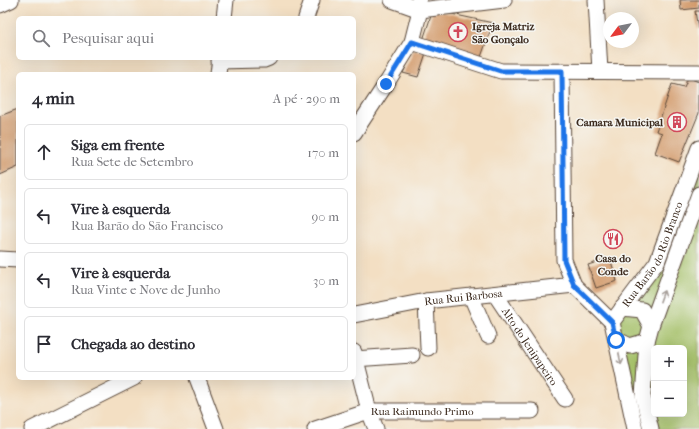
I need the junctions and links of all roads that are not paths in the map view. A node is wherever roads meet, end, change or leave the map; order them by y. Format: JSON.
{"nodes":[{"id":1,"x":11,"y":0,"type":"edge"},
{"id":2,"x":226,"y":0,"type":"edge"},
{"id":3,"x":312,"y":0,"type":"edge"},
{"id":4,"x":392,"y":0,"type":"edge"},
{"id":5,"x":504,"y":0,"type":"edge"},
{"id":6,"x":596,"y":0,"type":"edge"},
{"id":7,"x":0,"y":5,"type":"edge"},
{"id":8,"x":419,"y":5,"type":"edge"},
{"id":9,"x":224,"y":16,"type":"edge"},
{"id":10,"x":307,"y":16,"type":"edge"},
{"id":11,"x":412,"y":42,"type":"junction"},
{"id":12,"x":264,"y":60,"type":"edge"},
{"id":13,"x":219,"y":64,"type":"edge"},
{"id":14,"x":562,"y":71,"type":"junction"},
{"id":15,"x":600,"y":71,"type":"junction"},
{"id":16,"x":699,"y":72,"type":"edge"},
{"id":17,"x":356,"y":130,"type":"edge"},
{"id":18,"x":699,"y":148,"type":"edge"},
{"id":19,"x":699,"y":194,"type":"edge"},
{"id":20,"x":0,"y":259,"type":"edge"},
{"id":21,"x":16,"y":260,"type":"edge"},
{"id":22,"x":574,"y":285,"type":"junction"},
{"id":23,"x":495,"y":294,"type":"junction"},
{"id":24,"x":471,"y":296,"type":"junction"},
{"id":25,"x":426,"y":301,"type":"junction"},
{"id":26,"x":622,"y":308,"type":"junction"},
{"id":27,"x":356,"y":315,"type":"edge"},
{"id":28,"x":612,"y":322,"type":"junction"},
{"id":29,"x":651,"y":326,"type":"junction"},
{"id":30,"x":488,"y":336,"type":"dead end"},
{"id":31,"x":616,"y":340,"type":"junction"},
{"id":32,"x":647,"y":341,"type":"junction"},
{"id":33,"x":428,"y":348,"type":"dead end"},
{"id":34,"x":412,"y":354,"type":"dead end"},
{"id":35,"x":356,"y":356,"type":"edge"},
{"id":36,"x":356,"y":360,"type":"edge"},
{"id":37,"x":130,"y":380,"type":"edge"},
{"id":38,"x":198,"y":380,"type":"edge"},
{"id":39,"x":565,"y":399,"type":"dead end"},
{"id":40,"x":369,"y":411,"type":"junction"},
{"id":41,"x":532,"y":411,"type":"dead end"},
{"id":42,"x":32,"y":429,"type":"edge"},
{"id":43,"x":216,"y":429,"type":"edge"},
{"id":44,"x":316,"y":429,"type":"edge"},
{"id":45,"x":376,"y":429,"type":"edge"},
{"id":46,"x":635,"y":429,"type":"edge"},
{"id":47,"x":652,"y":429,"type":"edge"}],
"edges":[{"from":1,"to":7,"type":"street"},
{"from":2,"to":9,"type":"street"},
{"from":3,"to":10,"type":"street"},
{"from":4,"to":8,"type":"street"},
{"from":5,"to":8,"type":"street"},
{"from":6,"to":15,"type":"street"},
{"from":8,"to":11,"type":"street"},
{"from":11,"to":14,"type":"street"},
{"from":11,"to":17,"type":"street"},
{"from":12,"to":13,"type":"street"},
{"from":14,"to":15,"type":"street"},
{"from":14,"to":22,"type":"street"},
{"from":15,"to":16,"type":"street"},
{"from":18,"to":26,"type":"street","name":"Rua Barão do Rio Branco"},
{"from":29,"to":19,"type":"street","name":"Rua Barão do Rio Branco","one_way":true},
{"from":20,"to":21,"type":"street"},
{"from":22,"to":23,"type":"street","name":"Rua Rui Barbosa"},
{"from":22,"to":28,"type":"street"},
{"from":23,"to":24,"type":"street","name":"Rua Rui Barbosa"},
{"from":23,"to":39,"type":"street","name":"Alto do Jenipapeiro"},
{"from":24,"to":25,"type":"street","name":"Rua Rui Barbosa"},
{"from":24,"to":30,"type":"street"},
{"from":25,"to":27,"type":"street","name":"Rua Rui Barbosa"},
{"from":25,"to":33,"type":"street"},
{"from":26,"to":28,"type":"street","name":"Rua Barão do Rio Branco"},
{"from":26,"to":29,"type":"street"},
{"from":28,"to":31,"type":"street"},
{"from":29,"to":32,"type":"street","name":"Rua Barão do Rio Branco"},
{"from":31,"to":32,"type":"street"},
{"from":31,"to":46,"type":"street","one_way":true},
{"from":32,"to":47,"type":"street","name":"Rua Barão do Rio Branco"},
{"from":34,"to":35,"type":"street"},
{"from":36,"to":40,"type":"street"},
{"from":37,"to":42,"type":"street"},
{"from":38,"to":43,"type":"street"},
{"from":40,"to":41,"type":"street","name":"Rua Raimundo Primo"},
{"from":40,"to":44,"type":"street","name":"Rua Raimundo Primo"},
{"from":40,"to":45,"type":"street"}]}
